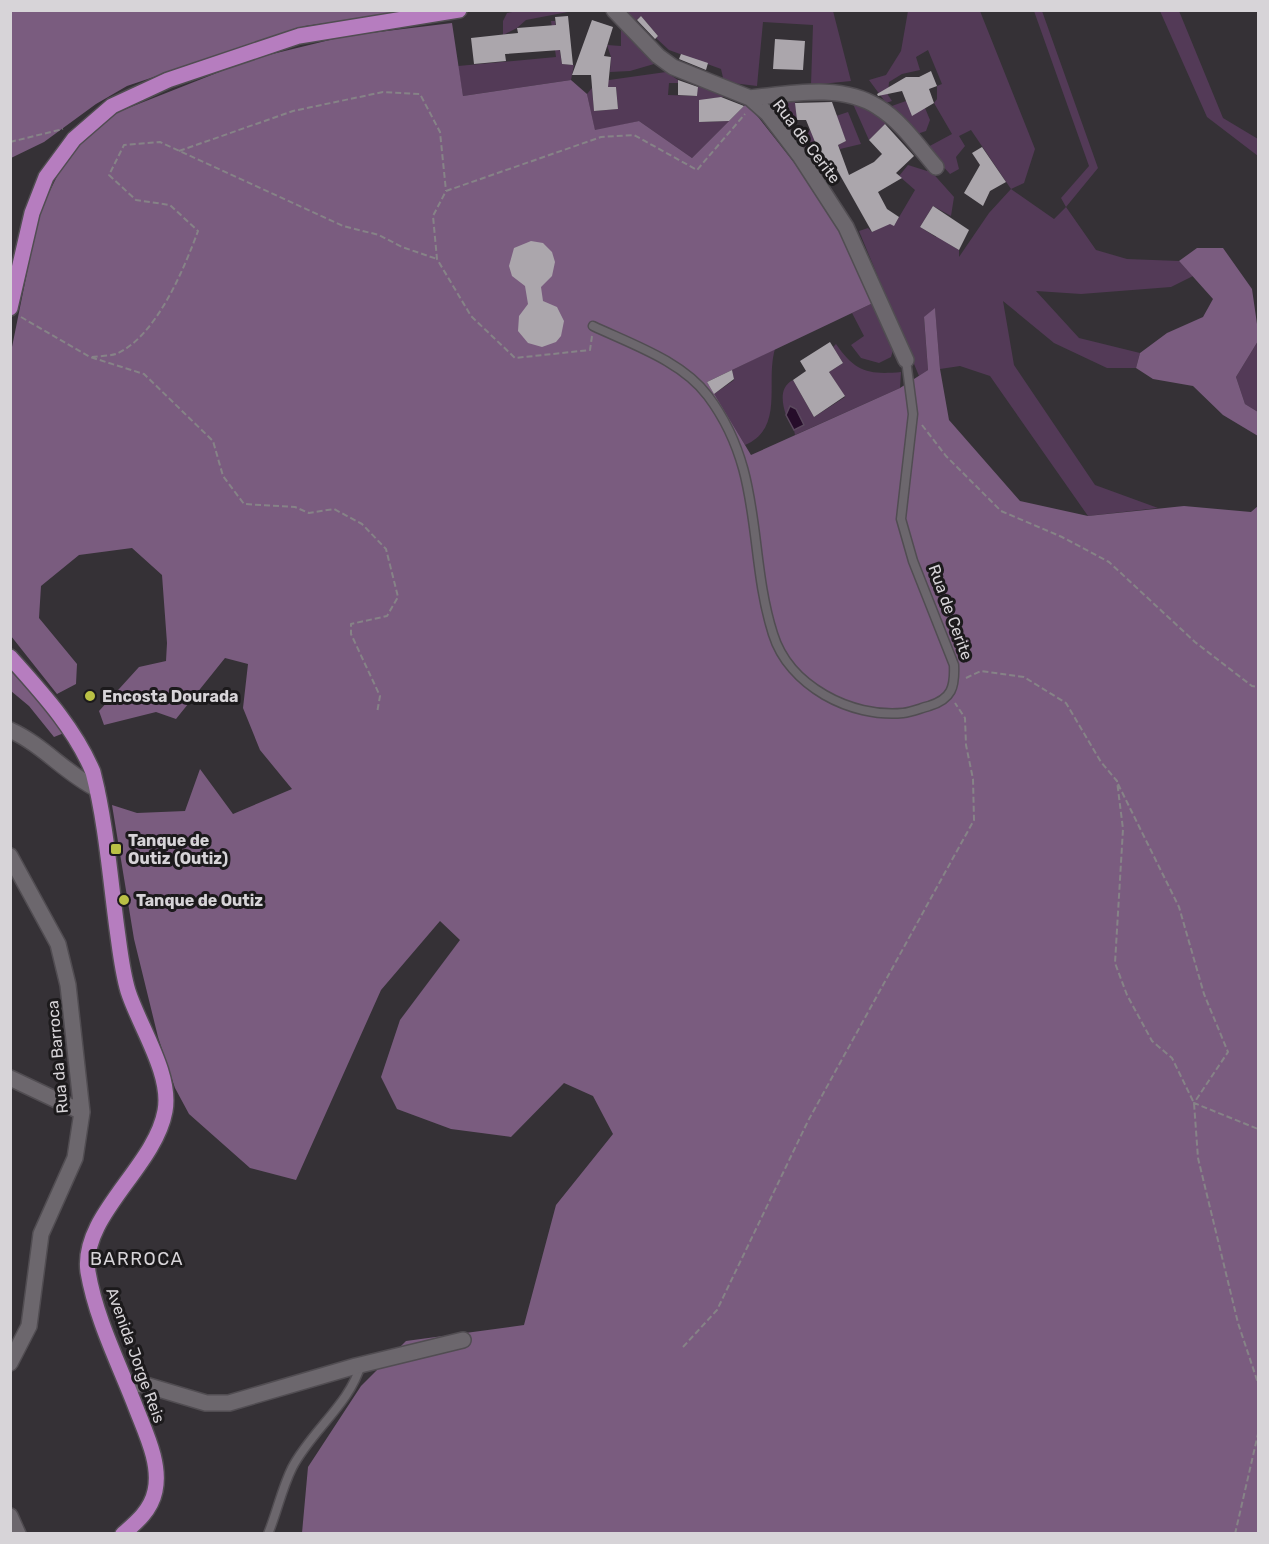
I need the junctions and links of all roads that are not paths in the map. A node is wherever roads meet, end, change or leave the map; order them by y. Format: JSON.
{"nodes":[{"id":1,"x":459,"y":10,"type":"edge"},
{"id":2,"x":614,"y":10,"type":"edge"},
{"id":3,"x":753,"y":100,"type":"junction"},
{"id":4,"x":936,"y":167,"type":"dead end"},
{"id":5,"x":11,"y":305,"type":"edge"},
{"id":6,"x":593,"y":326,"type":"road end"},
{"id":7,"x":906,"y":360,"type":"joint"},
{"id":8,"x":10,"y":657,"type":"edge"},
{"id":9,"x":10,"y":730,"type":"edge"},
{"id":10,"x":97,"y":789,"type":"junction"},
{"id":11,"x":10,"y":856,"type":"edge"},
{"id":12,"x":10,"y":1078,"type":"edge"},
{"id":13,"x":82,"y":1112,"type":"junction"},
{"id":14,"x":463,"y":1340,"type":"dead end"},
{"id":15,"x":10,"y":1363,"type":"edge"},
{"id":16,"x":361,"y":1364,"type":"junction"},
{"id":17,"x":128,"y":1386,"type":"junction"},
{"id":18,"x":10,"y":1516,"type":"edge"},
{"id":19,"x":18,"y":1533,"type":"edge"},
{"id":20,"x":123,"y":1533,"type":"edge"},
{"id":21,"x":268,"y":1533,"type":"edge"}],
"edges":[{"from":1,"to":5,"type":"main road"},
{"from":2,"to":3,"type":"street","name":"Rua de Cerite"},
{"from":3,"to":4,"type":"street","name":"Rua de Cerite"},
{"from":3,"to":7,"type":"street","name":"Rua de Cerite"},
{"from":6,"to":7,"type":"lane","name":"Rua de Cerite"},
{"from":8,"to":10,"type":"main road","name":"Avenida Jorge Reis"},
{"from":9,"to":10,"type":"street"},
{"from":10,"to":17,"type":"main road","name":"Avenida Jorge Reis"},
{"from":11,"to":13,"type":"street","name":"Rua da Barroca"},
{"from":12,"to":13,"type":"street"},
{"from":13,"to":15,"type":"street","name":"Rua da Barroca"},
{"from":14,"to":16,"type":"street"},
{"from":16,"to":17,"type":"street"},
{"from":16,"to":21,"type":"lane"},
{"from":17,"to":20,"type":"main road","name":"Avenida Jorge Reis"},
{"from":18,"to":19,"type":"street"}]}
